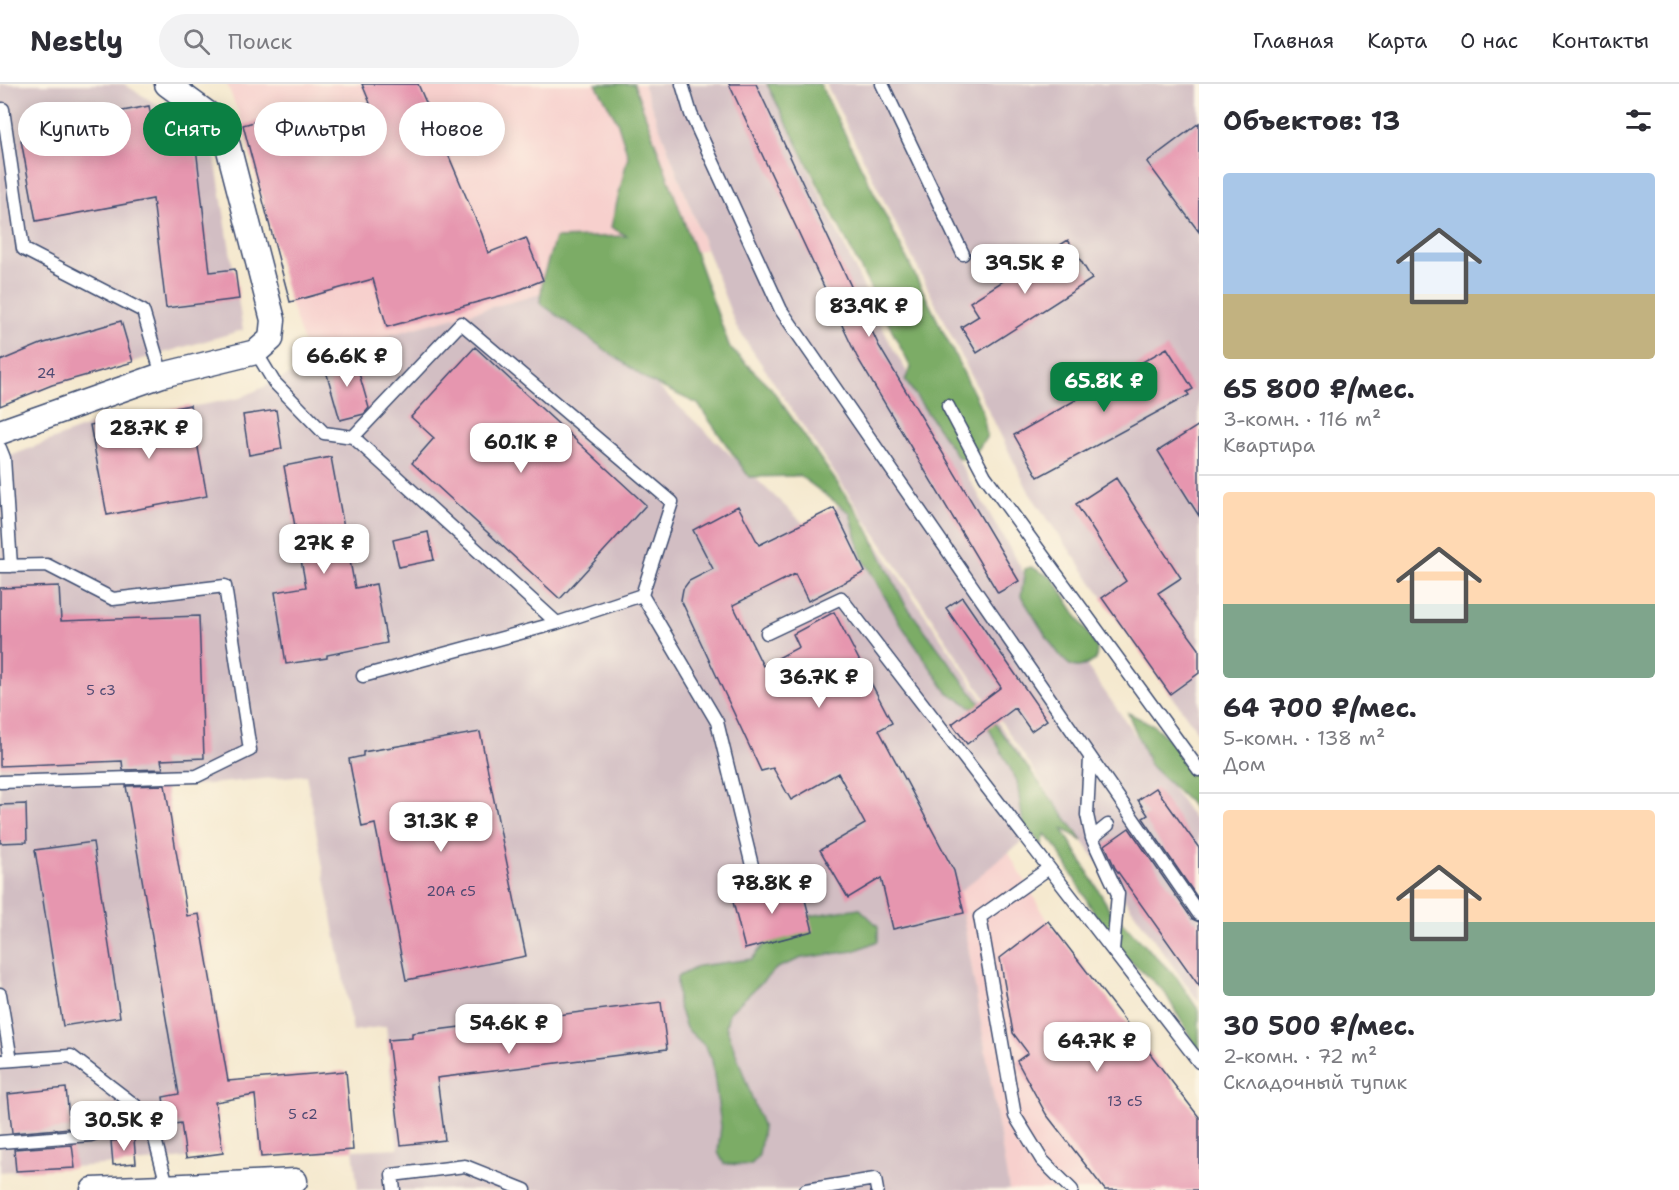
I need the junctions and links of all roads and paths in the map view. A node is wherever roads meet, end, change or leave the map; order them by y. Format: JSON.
{"nodes":[{"id":1,"x":166,"y":84,"type":"edge"},
{"id":2,"x":682,"y":84,"type":"edge"},
{"id":3,"x":882,"y":84,"type":"edge"},
{"id":4,"x":3,"y":109,"type":"dead end"},
{"id":5,"x":963,"y":254,"type":"dead end"},
{"id":6,"x":256,"y":352,"type":"junction"},
{"id":7,"x":162,"y":375,"type":"junction"},
{"id":8,"x":948,"y":406,"type":"dead end"},
{"id":9,"x":0,"y":432,"type":"edge"},
{"id":10,"x":353,"y":437,"type":"junction"},
{"id":11,"x":0,"y":448,"type":"edge"},
{"id":12,"x":5,"y":566,"type":"edge"},
{"id":13,"x":642,"y":595,"type":"junction"},
{"id":14,"x":557,"y":623,"type":"junction"},
{"id":15,"x":767,"y":633,"type":"dead end"},
{"id":16,"x":363,"y":676,"type":"dead end"},
{"id":17,"x":1090,"y":758,"type":"junction"},
{"id":18,"x":1199,"y":770,"type":"edge"},
{"id":19,"x":0,"y":782,"type":"edge"},
{"id":20,"x":1108,"y":825,"type":"dead end"},
{"id":21,"x":1092,"y":838,"type":"junction"},
{"id":22,"x":1048,"y":868,"type":"junction"},
{"id":23,"x":756,"y":882,"type":"dead end"},
{"id":24,"x":1199,"y":914,"type":"edge"},
{"id":25,"x":1113,"y":950,"type":"junction"},
{"id":26,"x":0,"y":994,"type":"edge"},
{"id":27,"x":6,"y":1061,"type":"edge"},
{"id":28,"x":1199,"y":1062,"type":"edge"},
{"id":29,"x":149,"y":1116,"type":"junction"},
{"id":30,"x":0,"y":1142,"type":"edge"},
{"id":31,"x":296,"y":1181,"type":"dead end"},
{"id":32,"x":168,"y":1189,"type":"edge"},
{"id":33,"x":93,"y":1190,"type":"edge"},
{"id":34,"x":394,"y":1190,"type":"edge"},
{"id":35,"x":525,"y":1190,"type":"edge"},
{"id":36,"x":806,"y":1190,"type":"edge"},
{"id":37,"x":877,"y":1190,"type":"edge"},
{"id":38,"x":1072,"y":1190,"type":"edge"}],
"edges":[{"from":1,"to":6,"type":"street"},
{"from":2,"to":17,"type":"lane"},
{"from":3,"to":5,"type":"lane"},
{"from":4,"to":7,"type":"lane"},
{"from":6,"to":7,"type":"street"},
{"from":6,"to":10,"type":"lane"},
{"from":7,"to":9,"type":"street"},
{"from":8,"to":18,"type":"lane"},
{"from":10,"to":13,"type":"lane"},
{"from":10,"to":14,"type":"lane"},
{"from":11,"to":12,"type":"lane"},
{"from":12,"to":19,"type":"lane"},
{"from":13,"to":14,"type":"lane"},
{"from":13,"to":23,"type":"lane"},
{"from":14,"to":16,"type":"lane"},
{"from":15,"to":22,"type":"lane"},
{"from":17,"to":21,"type":"lane"},
{"from":17,"to":24,"type":"lane"},
{"from":20,"to":21,"type":"lane"},
{"from":21,"to":25,"type":"lane"},
{"from":22,"to":25,"type":"lane"},
{"from":22,"to":38,"type":"lane"},
{"from":25,"to":28,"type":"lane"},
{"from":26,"to":27,"type":"lane"},
{"from":27,"to":29,"type":"lane"},
{"from":29,"to":30,"type":"lane"},
{"from":29,"to":32,"type":"lane"},
{"from":31,"to":32,"type":"street"},
{"from":32,"to":33,"type":"street"},
{"from":34,"to":35,"type":"lane"},
{"from":36,"to":37,"type":"lane"}]}
